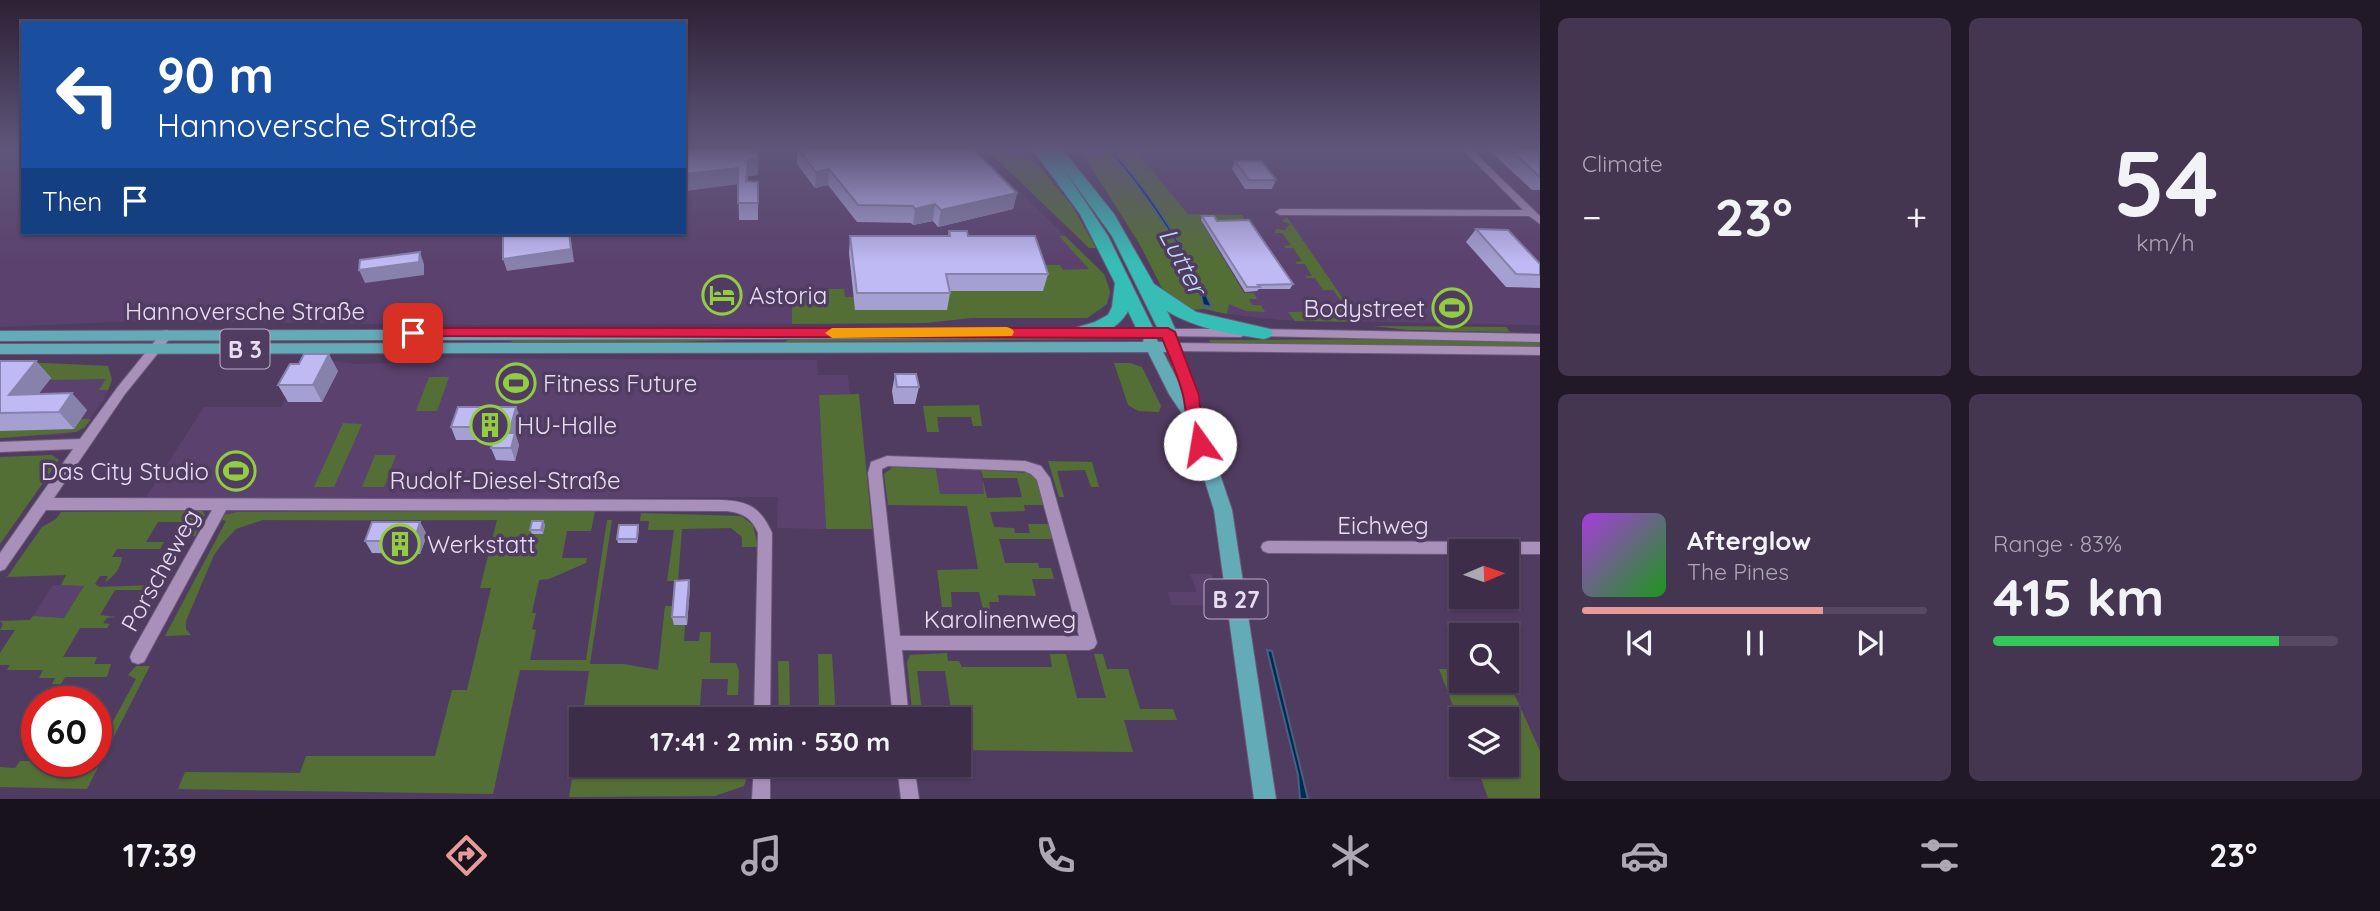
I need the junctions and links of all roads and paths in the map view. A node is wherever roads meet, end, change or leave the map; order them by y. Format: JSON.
{"nodes":[{"id":1,"x":1070,"y":187,"type":"edge"},
{"id":2,"x":1087,"y":187,"type":"edge"},
{"id":3,"x":1094,"y":187,"type":"edge"},
{"id":4,"x":1505,"y":187,"type":"edge"},
{"id":5,"x":1104,"y":207,"type":"junction"},
{"id":6,"x":1280,"y":212,"type":"dead end"},
{"id":7,"x":1532,"y":213,"type":"junction"},
{"id":8,"x":1540,"y":221,"type":"edge"},
{"id":9,"x":1143,"y":277,"type":"junction"},
{"id":10,"x":1121,"y":278,"type":"junction"},
{"id":11,"x":1081,"y":332,"type":"junction"},
{"id":12,"x":1264,"y":333,"type":"junction"},
{"id":13,"x":164,"y":334,"type":"junction"},
{"id":14,"x":0,"y":336,"type":"edge"},
{"id":15,"x":1540,"y":338,"type":"edge"},
{"id":16,"x":1149,"y":340,"type":"junction"},
{"id":17,"x":1170,"y":340,"type":"junction"},
{"id":18,"x":0,"y":349,"type":"edge"},
{"id":19,"x":151,"y":349,"type":"junction"},
{"id":20,"x":1540,"y":351,"type":"edge"},
{"id":21,"x":1193,"y":418,"type":"junction"},
{"id":22,"x":86,"y":444,"type":"junction"},
{"id":23,"x":0,"y":447,"type":"edge"},
{"id":24,"x":222,"y":504,"type":"junction"},
{"id":25,"x":44,"y":505,"type":"junction"},
{"id":26,"x":1268,"y":547,"type":"dead end"},
{"id":27,"x":1540,"y":548,"type":"edge"},
{"id":28,"x":0,"y":565,"type":"edge"},
{"id":29,"x":893,"y":643,"type":"junction"},
{"id":30,"x":138,"y":657,"type":"dead end"},
{"id":31,"x":762,"y":707,"type":"edge"},
{"id":32,"x":900,"y":707,"type":"edge"},
{"id":33,"x":762,"y":777,"type":"edge"},
{"id":34,"x":907,"y":777,"type":"edge"},
{"id":35,"x":761,"y":799,"type":"edge"},
{"id":36,"x":910,"y":799,"type":"edge"},
{"id":37,"x":1265,"y":799,"type":"edge"}],
"edges":[{"from":1,"to":10,"type":"highway"},
{"from":2,"to":5,"type":"highway"},
{"from":3,"to":5,"type":"highway"},
{"from":4,"to":7,"type":"street"},
{"from":5,"to":9,"type":"highway"},
{"from":6,"to":7,"type":"street"},
{"from":7,"to":8,"type":"street"},
{"from":9,"to":12,"type":"highway"},
{"from":9,"to":17,"type":"highway"},
{"from":10,"to":11,"type":"highway","number":"B 3"},
{"from":10,"to":16,"type":"highway","number":"B 27"},
{"from":11,"to":13,"type":"main road","name":"Hannoversche Straße","number":"B 3"},
{"from":11,"to":16,"type":"main road","name":"Hannoversche Straße","number":"B 3"},
{"from":12,"to":15,"type":"street","name":"Hannoversche Straße"},
{"from":12,"to":17,"type":"street","name":"Hannoversche Straße"},
{"from":13,"to":14,"type":"main road","name":"Hannoversche Straße","number":"B 3"},
{"from":13,"to":19,"type":"street"},
{"from":16,"to":17,"type":"main road","name":"Hannoversche Straße","number":"B 3"},
{"from":16,"to":19,"type":"main road","name":"Hannoversche Straße","number":"B 3"},
{"from":16,"to":21,"type":"main road","number":"B 27"},
{"from":17,"to":20,"type":"street","name":"Hannoversche Straße"},
{"from":17,"to":21,"type":"main road","number":"B 27"},
{"from":18,"to":19,"type":"main road","name":"Hannoversche Straße","number":"B 3"},
{"from":19,"to":22,"type":"street"},
{"from":21,"to":37,"type":"main road","number":"B 27"},
{"from":22,"to":23,"type":"street"},
{"from":22,"to":25,"type":"street"},
{"from":24,"to":25,"type":"street","name":"Rudolf-Diesel-Straße"},
{"from":24,"to":30,"type":"street","name":"Porscheweg"},
{"from":24,"to":31,"type":"street","name":"Rudolf-Diesel-Straße"},
{"from":25,"to":28,"type":"street"},
{"from":26,"to":27,"type":"street","name":"Eichweg"},
{"from":29,"to":29,"type":"street","name":"Karolinenweg"},
{"from":29,"to":32,"type":"street","name":"Karolinenweg"},
{"from":33,"to":35,"type":"street"},
{"from":34,"to":36,"type":"street"}]}
